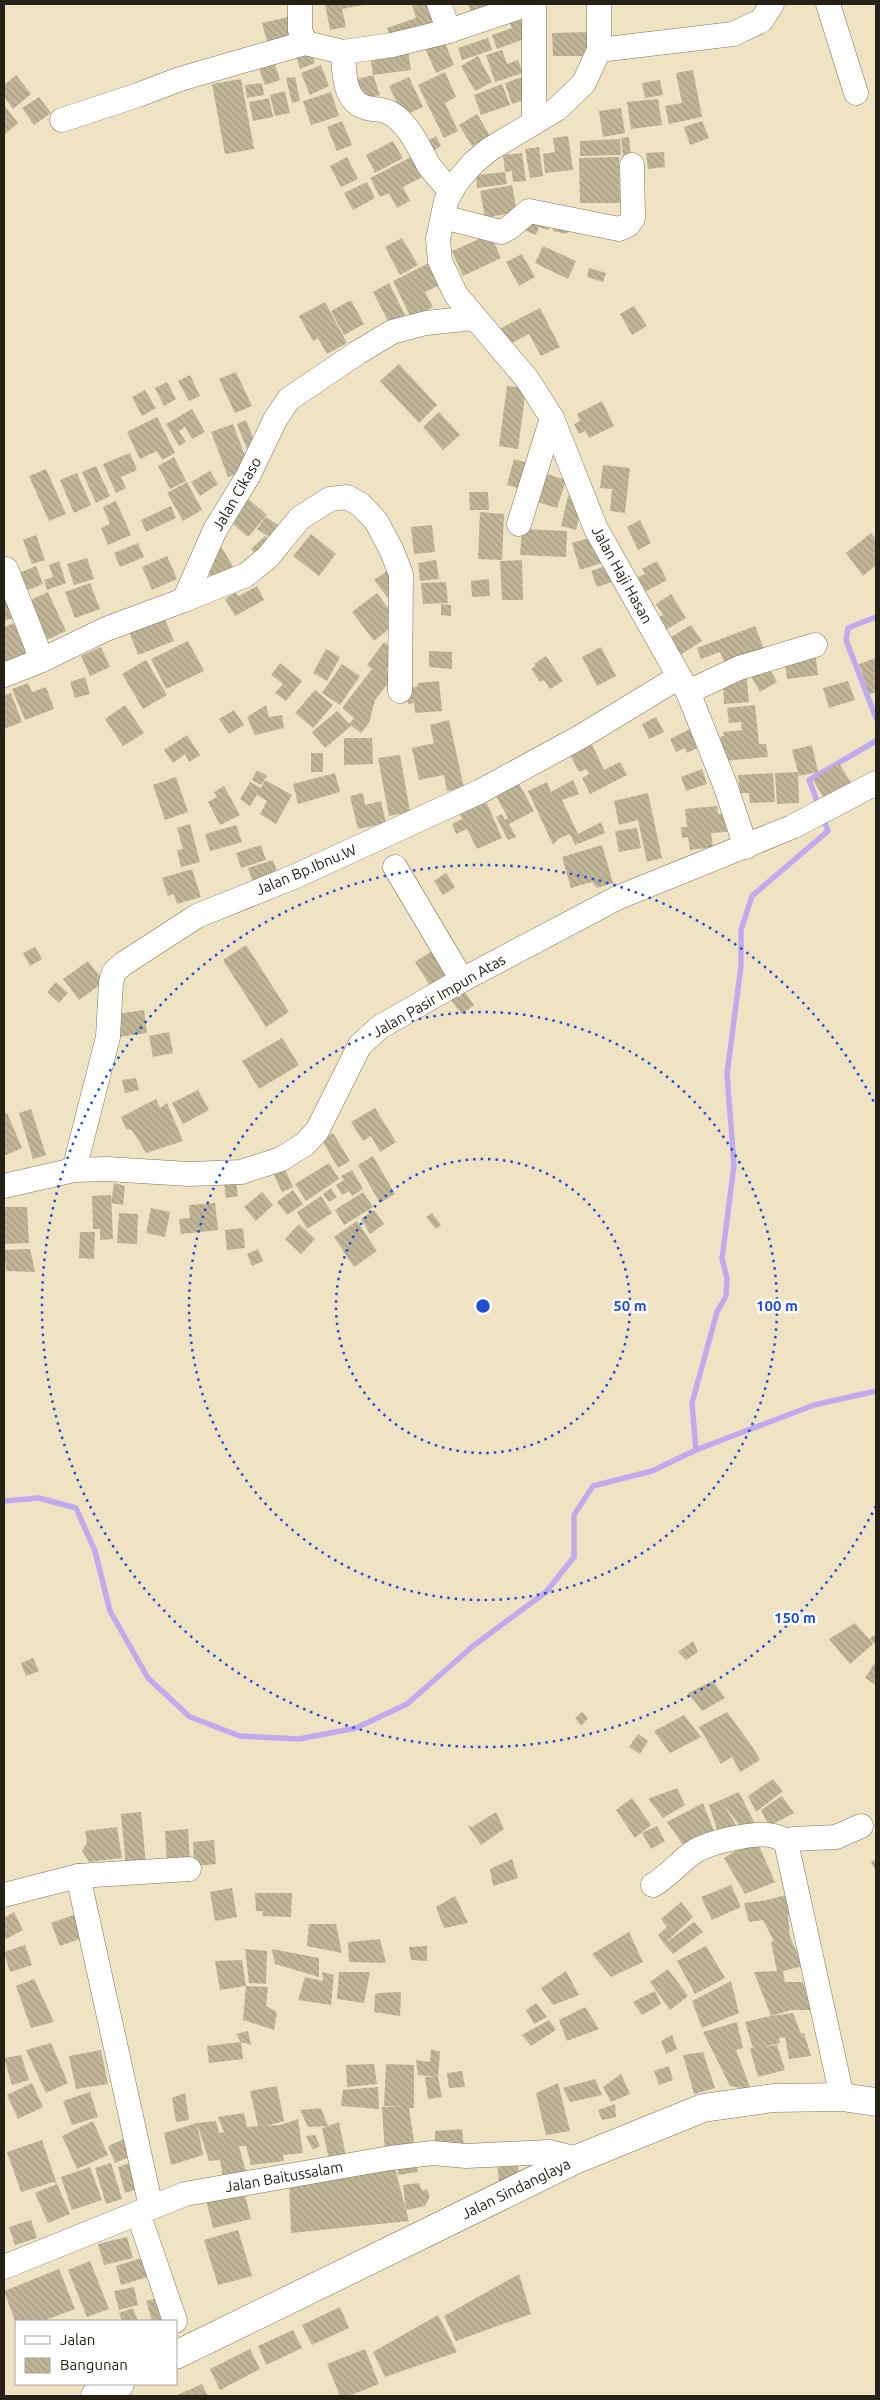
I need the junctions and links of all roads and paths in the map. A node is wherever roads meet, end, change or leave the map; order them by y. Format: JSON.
{"nodes":[{"id":1,"x":300,"y":4,"type":"edge"},
{"id":2,"x":439,"y":4,"type":"edge"},
{"id":3,"x":529,"y":4,"type":"edge"},
{"id":4,"x":534,"y":4,"type":"edge"},
{"id":5,"x":599,"y":4,"type":"edge"},
{"id":6,"x":772,"y":4,"type":"edge"},
{"id":7,"x":828,"y":4,"type":"edge"},
{"id":8,"x":449,"y":31,"type":"junction"},
{"id":9,"x":305,"y":43,"type":"junction"},
{"id":10,"x":599,"y":50,"type":"junction"},
{"id":11,"x":343,"y":52,"type":"junction"},
{"id":12,"x":856,"y":93,"type":"dead end"},
{"id":13,"x":62,"y":120,"type":"dead end"},
{"id":14,"x":534,"y":122,"type":"junction"},
{"id":15,"x":632,"y":165,"type":"dead end"},
{"id":16,"x":450,"y":191,"type":"junction"},
{"id":17,"x":443,"y":217,"type":"junction"},
{"id":18,"x":474,"y":318,"type":"junction"},
{"id":19,"x":552,"y":418,"type":"junction"},
{"id":20,"x":518,"y":524,"type":"dead end"},
{"id":21,"x":6,"y":569,"type":"dead end"},
{"id":22,"x":184,"y":600,"type":"junction"},
{"id":23,"x":815,"y":645,"type":"dead end"},
{"id":24,"x":42,"y":660,"type":"junction"},
{"id":25,"x":4,"y":676,"type":"edge"},
{"id":26,"x":684,"y":685,"type":"junction"},
{"id":27,"x":400,"y":691,"type":"dead end"},
{"id":28,"x":876,"y":783,"type":"edge"},
{"id":29,"x":746,"y":847,"type":"junction"},
{"id":30,"x":395,"y":867,"type":"dead end"},
{"id":31,"x":462,"y":980,"type":"junction"},
{"id":32,"x":74,"y":1170,"type":"junction"},
{"id":33,"x":4,"y":1186,"type":"edge"},
{"id":34,"x":861,"y":1826,"type":"dead end"},
{"id":35,"x":788,"y":1842,"type":"junction"},
{"id":36,"x":189,"y":1869,"type":"dead end"},
{"id":37,"x":78,"y":1876,"type":"junction"},
{"id":38,"x":653,"y":1885,"type":"dead end"},
{"id":39,"x":4,"y":1895,"type":"edge"},
{"id":40,"x":842,"y":2097,"type":"junction"},
{"id":41,"x":876,"y":2102,"type":"edge"},
{"id":42,"x":576,"y":2159,"type":"junction"},
{"id":43,"x":145,"y":2210,"type":"junction"},
{"id":44,"x":4,"y":2267,"type":"edge"},
{"id":45,"x":175,"y":2320,"type":"edge"},
{"id":46,"x":178,"y":2337,"type":"edge"},
{"id":47,"x":181,"y":2353,"type":"edge"}],
"edges":[{"from":1,"to":9,"type":"street"},
{"from":2,"to":8,"type":"street"},
{"from":3,"to":8,"type":"street"},
{"from":4,"to":14,"type":"street"},
{"from":5,"to":10,"type":"street"},
{"from":6,"to":10,"type":"street"},
{"from":7,"to":12,"type":"street"},
{"from":8,"to":11,"type":"street"},
{"from":9,"to":11,"type":"street"},
{"from":9,"to":13,"type":"street"},
{"from":10,"to":14,"type":"street"},
{"from":11,"to":16,"type":"street"},
{"from":14,"to":16,"type":"street"},
{"from":15,"to":17,"type":"street"},
{"from":16,"to":17,"type":"street","name":"Jalan Haji Hasan"},
{"from":17,"to":18,"type":"street","name":"Jalan Haji Hasan"},
{"from":18,"to":19,"type":"street","name":"Jalan Haji Hasan"},
{"from":18,"to":22,"type":"street","name":"Jalan Cikaso"},
{"from":19,"to":20,"type":"street"},
{"from":19,"to":26,"type":"street","name":"Jalan Haji Hasan"},
{"from":21,"to":24,"type":"street"},
{"from":22,"to":24,"type":"street"},
{"from":22,"to":27,"type":"street"},
{"from":23,"to":26,"type":"street","name":"Jalan Bp.Ibnu.W"},
{"from":24,"to":25,"type":"street"},
{"from":26,"to":29,"type":"street","name":"Jalan Haji Hasan"},
{"from":26,"to":32,"type":"street","name":"Jalan Bp.Ibnu.W"},
{"from":28,"to":29,"type":"street","name":"Jalan Pasir Impun Atas"},
{"from":29,"to":31,"type":"street","name":"Jalan Pasir Impun Atas"},
{"from":30,"to":31,"type":"street"},
{"from":31,"to":32,"type":"street","name":"Jalan Pasir Impun Atas"},
{"from":32,"to":33,"type":"street","name":"Jalan Pasir Impun Atas"},
{"from":34,"to":35,"type":"street"},
{"from":35,"to":38,"type":"street"},
{"from":35,"to":40,"type":"street"},
{"from":36,"to":37,"type":"street"},
{"from":37,"to":39,"type":"street"},
{"from":37,"to":43,"type":"street"},
{"from":40,"to":41,"type":"street","name":"Jalan Sindanglaya"},
{"from":40,"to":42,"type":"street","name":"Jalan Sindanglaya"},
{"from":42,"to":43,"type":"street","name":"Jalan Baitussalam"},
{"from":42,"to":47,"type":"street","name":"Jalan Sindanglaya"},
{"from":43,"to":44,"type":"street","name":"Jalan Baitussalam"},
{"from":43,"to":45,"type":"street"},
{"from":46,"to":47,"type":"street"}]}
